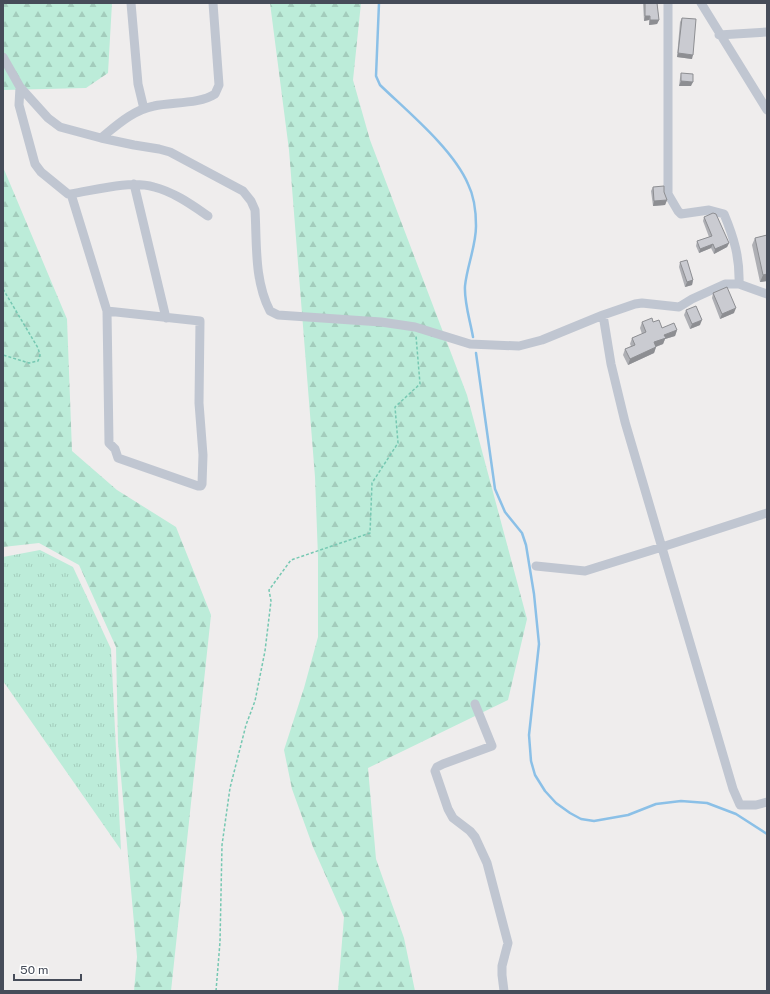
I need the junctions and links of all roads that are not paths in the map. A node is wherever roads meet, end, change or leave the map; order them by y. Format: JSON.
{"nodes":[{"id":1,"x":131,"y":3,"type":"edge"},
{"id":2,"x":213,"y":3,"type":"edge"},
{"id":3,"x":668,"y":3,"type":"edge"},
{"id":4,"x":701,"y":3,"type":"edge"},
{"id":5,"x":767,"y":32,"type":"edge"},
{"id":6,"x":720,"y":35,"type":"junction"},
{"id":7,"x":3,"y":58,"type":"edge"},
{"id":8,"x":20,"y":87,"type":"junction"},
{"id":9,"x":144,"y":109,"type":"junction"},
{"id":10,"x":767,"y":110,"type":"edge"},
{"id":11,"x":101,"y":138,"type":"junction"},
{"id":12,"x":134,"y":184,"type":"junction"},
{"id":13,"x":71,"y":194,"type":"junction"},
{"id":14,"x":208,"y":216,"type":"dead end"},
{"id":15,"x":739,"y":284,"type":"junction"},
{"id":16,"x":767,"y":294,"type":"edge"},
{"id":17,"x":107,"y":311,"type":"junction"},
{"id":18,"x":603,"y":315,"type":"junction"},
{"id":19,"x":166,"y":318,"type":"junction"},
{"id":20,"x":767,"y":513,"type":"edge"},
{"id":21,"x":662,"y":547,"type":"junction"},
{"id":22,"x":536,"y":566,"type":"dead end"},
{"id":23,"x":475,"y":704,"type":"dead end"},
{"id":24,"x":767,"y":802,"type":"edge"},
{"id":25,"x":504,"y":991,"type":"edge"}],
"edges":[{"from":1,"to":9,"type":"street"},
{"from":2,"to":9,"type":"street"},
{"from":3,"to":15,"type":"street"},
{"from":4,"to":6,"type":"street"},
{"from":5,"to":6,"type":"street"},
{"from":6,"to":10,"type":"street"},
{"from":7,"to":8,"type":"street"},
{"from":8,"to":11,"type":"street"},
{"from":8,"to":13,"type":"street"},
{"from":9,"to":11,"type":"street"},
{"from":11,"to":18,"type":"street"},
{"from":12,"to":13,"type":"street"},
{"from":12,"to":14,"type":"street"},
{"from":12,"to":19,"type":"street"},
{"from":13,"to":17,"type":"street"},
{"from":15,"to":16,"type":"street"},
{"from":15,"to":18,"type":"street"},
{"from":17,"to":19,"type":"street"},
{"from":17,"to":19,"type":"street"},
{"from":18,"to":21,"type":"street"},
{"from":20,"to":21,"type":"street"},
{"from":21,"to":22,"type":"street"},
{"from":21,"to":24,"type":"street"},
{"from":23,"to":25,"type":"street"}]}
